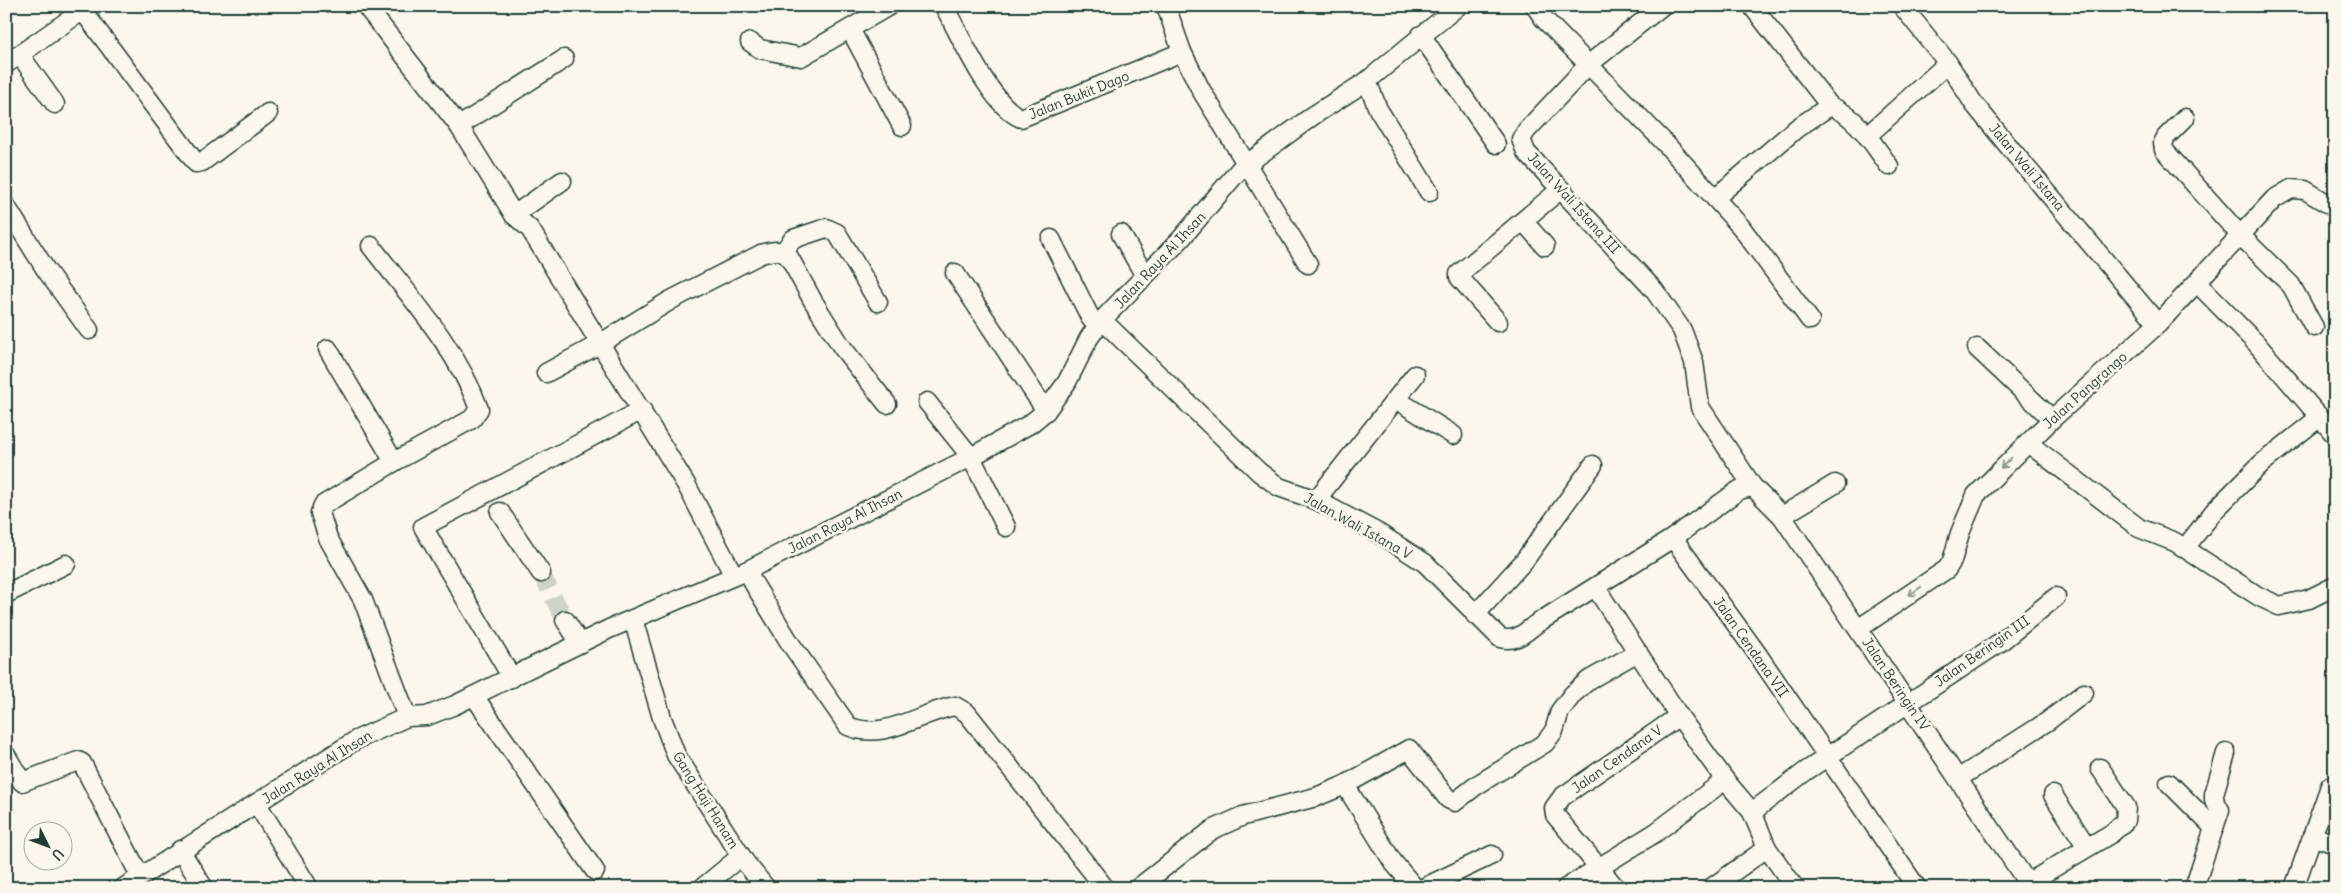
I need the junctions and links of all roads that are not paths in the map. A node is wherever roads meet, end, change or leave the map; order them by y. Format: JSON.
{"nodes":[{"id":1,"x":366,"y":6,"type":"edge"},
{"id":2,"x":889,"y":6,"type":"edge"},
{"id":3,"x":944,"y":6,"type":"edge"},
{"id":4,"x":1166,"y":6,"type":"edge"},
{"id":5,"x":1458,"y":6,"type":"edge"},
{"id":6,"x":1535,"y":6,"type":"edge"},
{"id":7,"x":1662,"y":6,"type":"edge"},
{"id":8,"x":1752,"y":6,"type":"edge"},
{"id":9,"x":1902,"y":6,"type":"edge"},
{"id":10,"x":86,"y":9,"type":"edge"},
{"id":11,"x":850,"y":29,"type":"junction"},
{"id":12,"x":1421,"y":35,"type":"junction"},
{"id":13,"x":750,"y":42,"type":"dead end"},
{"id":14,"x":1182,"y":52,"type":"junction"},
{"id":15,"x":13,"y":59,"type":"edge"},
{"id":16,"x":564,"y":59,"type":"dead end"},
{"id":17,"x":1948,"y":63,"type":"junction"},
{"id":18,"x":1588,"y":65,"type":"junction"},
{"id":19,"x":1367,"y":82,"type":"junction"},
{"id":20,"x":55,"y":104,"type":"dead end"},
{"id":21,"x":1830,"y":106,"type":"junction"},
{"id":22,"x":268,"y":113,"type":"dead end"},
{"id":23,"x":2185,"y":118,"type":"dead end"},
{"id":24,"x":459,"y":126,"type":"junction"},
{"id":25,"x":902,"y":126,"type":"dead end"},
{"id":26,"x":1868,"y":136,"type":"junction"},
{"id":27,"x":1496,"y":144,"type":"dead end"},
{"id":28,"x":1889,"y":166,"type":"dead end"},
{"id":29,"x":1243,"y":167,"type":"junction"},
{"id":30,"x":562,"y":181,"type":"dead end"},
{"id":31,"x":1561,"y":189,"type":"junction"},
{"id":32,"x":1429,"y":192,"type":"dead end"},
{"id":33,"x":1715,"y":198,"type":"junction"},
{"id":34,"x":6,"y":206,"type":"edge"},
{"id":35,"x":2335,"y":208,"type":"edge"},
{"id":36,"x":514,"y":215,"type":"junction"},
{"id":37,"x":1524,"y":222,"type":"junction"},
{"id":38,"x":1120,"y":234,"type":"dead end"},
{"id":39,"x":2240,"y":235,"type":"junction"},
{"id":40,"x":1051,"y":239,"type":"dead end"},
{"id":41,"x":371,"y":246,"type":"dead end"},
{"id":42,"x":1545,"y":246,"type":"dead end"},
{"id":43,"x":784,"y":251,"type":"junction"},
{"id":44,"x":1308,"y":264,"type":"dead end"},
{"id":45,"x":955,"y":273,"type":"dead end"},
{"id":46,"x":1145,"y":276,"type":"junction"},
{"id":47,"x":2197,"y":283,"type":"junction"},
{"id":48,"x":878,"y":302,"type":"dead end"},
{"id":49,"x":1810,"y":320,"type":"dead end"},
{"id":50,"x":1498,"y":322,"type":"dead end"},
{"id":51,"x":1096,"y":323,"type":"junction"},
{"id":52,"x":2158,"y":324,"type":"junction"},
{"id":53,"x":2314,"y":327,"type":"dead end"},
{"id":54,"x":89,"y":330,"type":"dead end"},
{"id":55,"x":601,"y":343,"type":"junction"},
{"id":56,"x":1976,"y":348,"type":"dead end"},
{"id":57,"x":328,"y":349,"type":"dead end"},
{"id":58,"x":546,"y":373,"type":"dead end"},
{"id":59,"x":1414,"y":375,"type":"dead end"},
{"id":60,"x":1397,"y":400,"type":"junction"},
{"id":61,"x":927,"y":402,"type":"dead end"},
{"id":62,"x":887,"y":404,"type":"dead end"},
{"id":63,"x":642,"y":410,"type":"junction"},
{"id":64,"x":1046,"y":411,"type":"junction"},
{"id":65,"x":2320,"y":417,"type":"junction"},
{"id":66,"x":2052,"y":419,"type":"junction"},
{"id":67,"x":2335,"y":434,"type":"edge"},
{"id":68,"x":1453,"y":435,"type":"dead end"},
{"id":69,"x":2028,"y":443,"type":"junction"},
{"id":70,"x":971,"y":457,"type":"junction"},
{"id":71,"x":394,"y":462,"type":"junction"},
{"id":72,"x":1593,"y":465,"type":"dead end"},
{"id":73,"x":1835,"y":484,"type":"dead end"},
{"id":74,"x":1753,"y":487,"type":"junction"},
{"id":75,"x":1316,"y":500,"type":"junction"},
{"id":76,"x":500,"y":512,"type":"dead end"},
{"id":77,"x":1782,"y":516,"type":"junction"},
{"id":78,"x":1006,"y":527,"type":"dead end"},
{"id":79,"x":1672,"y":538,"type":"junction"},
{"id":80,"x":2184,"y":548,"type":"junction"},
{"id":81,"x":66,"y":564,"type":"dead end"},
{"id":82,"x":541,"y":573,"type":"tunnel mouth"},
{"id":83,"x":740,"y":574,"type":"junction"},
{"id":84,"x":2335,"y":586,"type":"edge"},
{"id":85,"x":1596,"y":588,"type":"junction"},
{"id":86,"x":6,"y":594,"type":"edge"},
{"id":87,"x":2056,"y":597,"type":"dead end"},
{"id":88,"x":1475,"y":615,"type":"junction"},
{"id":89,"x":633,"y":619,"type":"junction"},
{"id":90,"x":565,"y":620,"type":"tunnel mouth"},
{"id":91,"x":1858,"y":629,"type":"junction"},
{"id":92,"x":580,"y":643,"type":"junction"},
{"id":93,"x":1638,"y":652,"type":"junction"},
{"id":94,"x":512,"y":678,"type":"junction"},
{"id":95,"x":2084,"y":694,"type":"dead end"},
{"id":96,"x":474,"y":696,"type":"junction"},
{"id":97,"x":1908,"y":704,"type":"junction"},
{"id":98,"x":1679,"y":716,"type":"junction"},
{"id":99,"x":407,"y":718,"type":"junction"},
{"id":100,"x":2226,"y":753,"type":"dead end"},
{"id":101,"x":6,"y":755,"type":"edge"},
{"id":102,"x":1826,"y":757,"type":"junction"},
{"id":103,"x":2100,"y":768,"type":"dead end"},
{"id":104,"x":1959,"y":778,"type":"junction"},
{"id":105,"x":1725,"y":780,"type":"junction"},
{"id":106,"x":2169,"y":783,"type":"dead end"},
{"id":107,"x":1345,"y":785,"type":"junction"},
{"id":108,"x":2330,"y":786,"type":"dead end"},
{"id":109,"x":2053,"y":795,"type":"dead end"},
{"id":110,"x":257,"y":804,"type":"junction"},
{"id":111,"x":1752,"y":812,"type":"junction"},
{"id":112,"x":2214,"y":828,"type":"junction"},
{"id":113,"x":2312,"y":836,"type":"junction"},
{"id":114,"x":2335,"y":844,"type":"edge"},
{"id":115,"x":2088,"y":847,"type":"junction"},
{"id":116,"x":1767,"y":848,"type":"junction"},
{"id":117,"x":180,"y":850,"type":"junction"},
{"id":118,"x":1492,"y":855,"type":"dead end"},
{"id":119,"x":741,"y":856,"type":"junction"},
{"id":120,"x":1601,"y":867,"type":"junction"},
{"id":121,"x":595,"y":871,"type":"dead end"},
{"id":122,"x":140,"y":876,"type":"junction"},
{"id":123,"x":2030,"y":885,"type":"edge"},
{"id":124,"x":122,"y":888,"type":"edge"},
{"id":125,"x":204,"y":888,"type":"edge"},
{"id":126,"x":310,"y":888,"type":"edge"},
{"id":127,"x":702,"y":888,"type":"edge"},
{"id":128,"x":766,"y":888,"type":"edge"},
{"id":129,"x":1105,"y":888,"type":"edge"},
{"id":130,"x":1138,"y":888,"type":"edge"},
{"id":131,"x":1415,"y":888,"type":"edge"},
{"id":132,"x":1423,"y":888,"type":"edge"},
{"id":133,"x":1566,"y":888,"type":"edge"},
{"id":134,"x":1616,"y":888,"type":"edge"},
{"id":135,"x":1711,"y":888,"type":"edge"},
{"id":136,"x":1795,"y":888,"type":"edge"},
{"id":137,"x":1917,"y":888,"type":"edge"},
{"id":138,"x":2194,"y":888,"type":"edge"},
{"id":139,"x":2294,"y":888,"type":"edge"}],
"edges":[{"from":1,"to":24,"type":"street"},
{"from":2,"to":11,"type":"street"},
{"from":3,"to":14,"type":"street","name":"Jalan Bukit Dago"},
{"from":4,"to":14,"type":"street"},
{"from":5,"to":12,"type":"street","name":"Jalan Raya Al Ihsan"},
{"from":6,"to":18,"type":"street"},
{"from":7,"to":18,"type":"street"},
{"from":8,"to":21,"type":"street"},
{"from":9,"to":17,"type":"street","name":"Jalan Wali Istana"},
{"from":10,"to":15,"type":"street"},
{"from":10,"to":22,"type":"street"},
{"from":11,"to":13,"type":"street"},
{"from":11,"to":25,"type":"street"},
{"from":12,"to":19,"type":"street","name":"Jalan Raya Al Ihsan"},
{"from":12,"to":27,"type":"street"},
{"from":14,"to":29,"type":"street"},
{"from":15,"to":20,"type":"street"},
{"from":16,"to":24,"type":"street"},
{"from":17,"to":26,"type":"street"},
{"from":17,"to":52,"type":"street","name":"Jalan Wali Istana"},
{"from":18,"to":31,"type":"street","name":"Jalan Wali Istana III"},
{"from":18,"to":33,"type":"street"},
{"from":19,"to":29,"type":"street","name":"Jalan Raya Al Ihsan"},
{"from":19,"to":32,"type":"street"},
{"from":21,"to":26,"type":"street"},
{"from":21,"to":33,"type":"street"},
{"from":23,"to":39,"type":"street"},
{"from":24,"to":36,"type":"street"},
{"from":26,"to":28,"type":"street"},
{"from":29,"to":44,"type":"street"},
{"from":29,"to":46,"type":"street","name":"Jalan Raya Al Ihsan"},
{"from":30,"to":36,"type":"street"},
{"from":31,"to":37,"type":"street"},
{"from":31,"to":74,"type":"street","name":"Jalan Wali Istana III"},
{"from":33,"to":49,"type":"street"},
{"from":34,"to":54,"type":"street"},
{"from":35,"to":39,"type":"street","name":"Jalan Pangrango"},
{"from":36,"to":55,"type":"street"},
{"from":37,"to":42,"type":"street"},
{"from":37,"to":50,"type":"street"},
{"from":38,"to":46,"type":"street"},
{"from":39,"to":47,"type":"street","name":"Jalan Pangrango"},
{"from":39,"to":53,"type":"street"},
{"from":40,"to":51,"type":"street","name":"Jalan Wali Istana V"},
{"from":41,"to":71,"type":"street"},
{"from":43,"to":48,"type":"street"},
{"from":43,"to":55,"type":"street"},
{"from":43,"to":62,"type":"street"},
{"from":45,"to":64,"type":"street"},
{"from":46,"to":51,"type":"street","name":"Jalan Raya Al Ihsan"},
{"from":47,"to":52,"type":"street","name":"Jalan Pangrango"},
{"from":47,"to":65,"type":"street"},
{"from":51,"to":64,"type":"street","name":"Jalan Raya Al Ihsan"},
{"from":51,"to":75,"type":"street","name":"Jalan Wali Istana V"},
{"from":52,"to":66,"type":"street","name":"Jalan Pangrango"},
{"from":55,"to":58,"type":"street"},
{"from":55,"to":63,"type":"street"},
{"from":56,"to":66,"type":"street"},
{"from":57,"to":71,"type":"street"},
{"from":59,"to":60,"type":"street"},
{"from":60,"to":68,"type":"street"},
{"from":60,"to":75,"type":"street"},
{"from":61,"to":70,"type":"street"},
{"from":63,"to":83,"type":"street"},
{"from":63,"to":94,"type":"street"},
{"from":64,"to":70,"type":"street","name":"Jalan Raya Al Ihsan"},
{"from":65,"to":67,"type":"street"},
{"from":65,"to":80,"type":"street"},
{"from":66,"to":69,"type":"street","name":"Jalan Pangrango"},
{"from":69,"to":80,"type":"street"},
{"from":69,"to":91,"type":"street","name":"Jalan Pangrango","one_way":true},
{"from":70,"to":78,"type":"street"},
{"from":70,"to":83,"type":"street","name":"Jalan Raya Al Ihsan"},
{"from":71,"to":99,"type":"street"},
{"from":72,"to":88,"type":"street"},
{"from":73,"to":77,"type":"street"},
{"from":74,"to":77,"type":"street","name":"Jalan Beringin IV"},
{"from":74,"to":79,"type":"street","name":"Jalan Wali Istana V"},
{"from":75,"to":88,"type":"street","name":"Jalan Wali Istana V"},
{"from":76,"to":82,"type":"street"},
{"from":77,"to":91,"type":"street","name":"Jalan Beringin IV"},
{"from":79,"to":85,"type":"street","name":"Jalan Wali Istana V"},
{"from":79,"to":102,"type":"street","name":"Jalan Cendana VII"},
{"from":80,"to":84,"type":"street"},
{"from":81,"to":86,"type":"street"},
{"from":83,"to":89,"type":"street","name":"Jalan Raya Al Ihsan"},
{"from":83,"to":129,"type":"street"},
{"from":85,"to":88,"type":"street","name":"Jalan Wali Istana V"},
{"from":85,"to":93,"type":"street"},
{"from":87,"to":97,"type":"street","name":"Jalan Beringin III"},
{"from":89,"to":92,"type":"street","name":"Jalan Raya Al Ihsan"},
{"from":89,"to":119,"type":"street","name":"Gang Haji Hanam"},
{"from":90,"to":92,"type":"street"},
{"from":91,"to":97,"type":"street","name":"Jalan Beringin IV"},
{"from":92,"to":94,"type":"street","name":"Jalan Raya Al Ihsan"},
{"from":93,"to":98,"type":"street"},
{"from":93,"to":107,"type":"street"},
{"from":94,"to":96,"type":"street","name":"Jalan Raya Al Ihsan"},
{"from":95,"to":104,"type":"street"},
{"from":96,"to":99,"type":"street","name":"Jalan Raya Al Ihsan"},
{"from":96,"to":121,"type":"street"},
{"from":97,"to":102,"type":"street","name":"Jalan Beringin III"},
{"from":97,"to":104,"type":"street","name":"Jalan Beringin IV"},
{"from":98,"to":105,"type":"street"},
{"from":98,"to":120,"type":"street","name":"Jalan Cendana V"},
{"from":99,"to":110,"type":"street","name":"Jalan Raya Al Ihsan"},
{"from":100,"to":112,"type":"street"},
{"from":101,"to":122,"type":"street"},
{"from":102,"to":111,"type":"street","name":"Jalan Beringin III"},
{"from":102,"to":137,"type":"street","name":"Jalan Cendana VII"},
{"from":103,"to":115,"type":"street"},
{"from":104,"to":123,"type":"street","name":"Jalan Beringin IV"},
{"from":105,"to":111,"type":"street"},
{"from":105,"to":120,"type":"street"},
{"from":106,"to":112,"type":"street"},
{"from":107,"to":130,"type":"street"},
{"from":107,"to":131,"type":"street"},
{"from":108,"to":113,"type":"street"},
{"from":109,"to":115,"type":"street"},
{"from":110,"to":117,"type":"street","name":"Jalan Raya Al Ihsan"},
{"from":110,"to":126,"type":"street"},
{"from":111,"to":116,"type":"street"},
{"from":112,"to":138,"type":"street"},
{"from":113,"to":114,"type":"street"},
{"from":113,"to":139,"type":"street"},
{"from":115,"to":123,"type":"street"},
{"from":116,"to":135,"type":"street"},
{"from":116,"to":136,"type":"street"},
{"from":117,"to":122,"type":"street","name":"Jalan Raya Al Ihsan"},
{"from":117,"to":125,"type":"street"},
{"from":118,"to":132,"type":"street"},
{"from":119,"to":127,"type":"street"},
{"from":119,"to":128,"type":"street","name":"Gang Haji Hanam"},
{"from":120,"to":133,"type":"street"},
{"from":120,"to":134,"type":"street"},
{"from":122,"to":124,"type":"street","name":"Jalan Raya Al Ihsan"}]}
